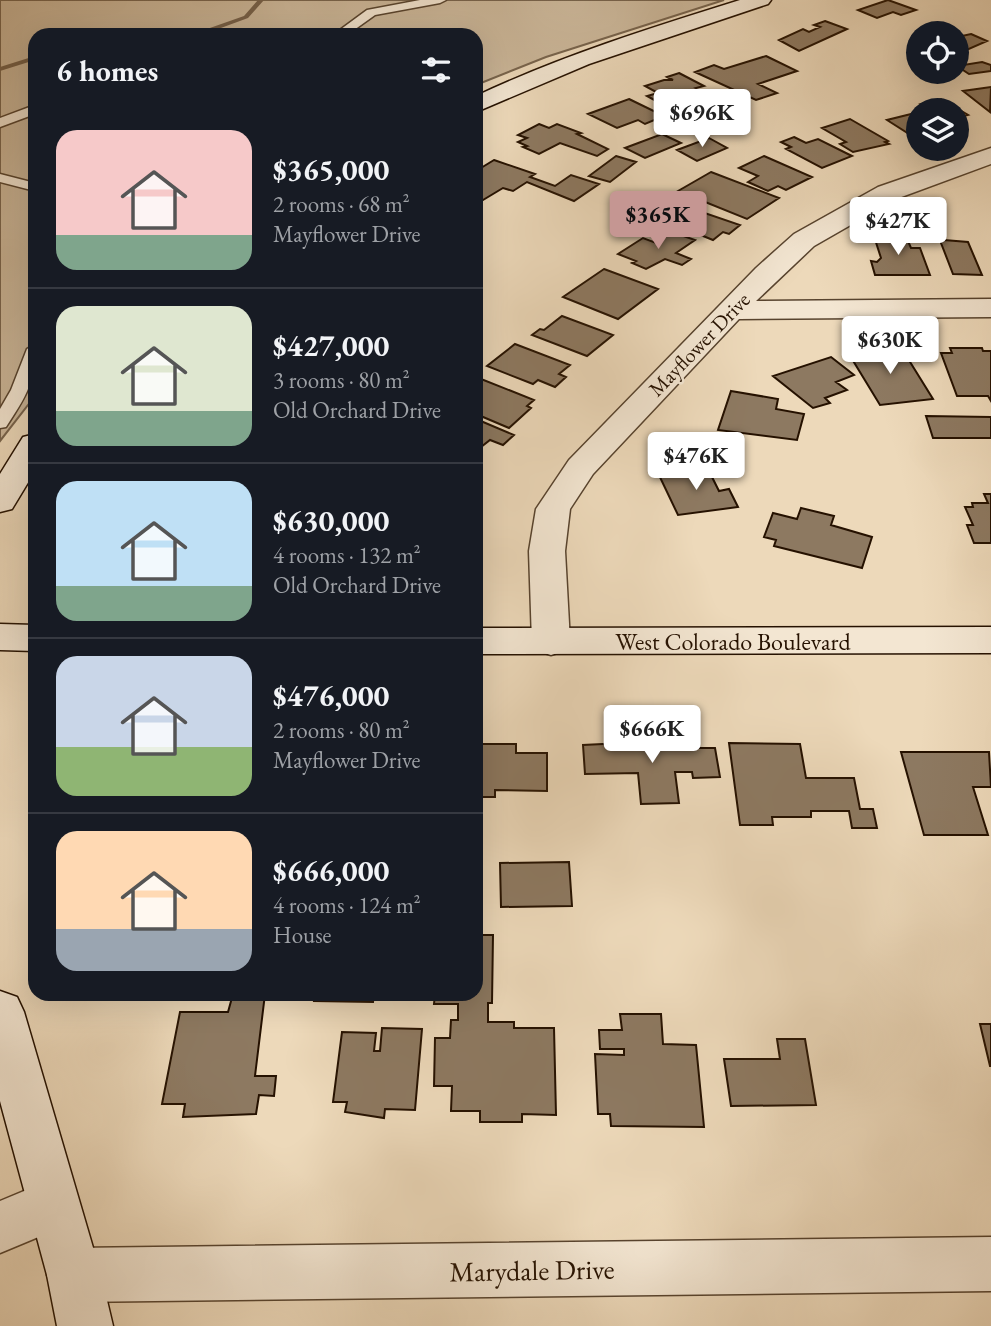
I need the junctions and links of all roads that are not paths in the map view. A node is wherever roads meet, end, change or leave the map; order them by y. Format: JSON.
{"nodes":[{"id":1,"x":440,"y":0,"type":"edge"},
{"id":2,"x":761,"y":0,"type":"edge"},
{"id":3,"x":349,"y":28,"type":"edge"},
{"id":4,"x":483,"y":102,"type":"edge"},
{"id":5,"x":28,"y":112,"type":"edge"},
{"id":6,"x":0,"y":123,"type":"edge"},
{"id":7,"x":991,"y":155,"type":"edge"},
{"id":8,"x":0,"y":178,"type":"edge"},
{"id":9,"x":28,"y":185,"type":"edge"},
{"id":10,"x":991,"y":308,"type":"edge"},
{"id":11,"x":732,"y":310,"type":"junction"},
{"id":12,"x":28,"y":368,"type":"edge"},
{"id":13,"x":0,"y":423,"type":"edge"},
{"id":14,"x":28,"y":455,"type":"edge"},
{"id":15,"x":0,"y":501,"type":"edge"},
{"id":16,"x":0,"y":637,"type":"edge"},
{"id":17,"x":28,"y":638,"type":"edge"},
{"id":18,"x":991,"y":640,"type":"edge"},
{"id":19,"x":483,"y":641,"type":"edge"},
{"id":20,"x":551,"y":642,"type":"junction"},
{"id":21,"x":0,"y":1013,"type":"edge"},
{"id":22,"x":10,"y":1092,"type":"edge"},
{"id":23,"x":53,"y":1205,"type":"junction"},
{"id":24,"x":0,"y":1227,"type":"edge"},
{"id":25,"x":991,"y":1264,"type":"edge"},
{"id":26,"x":74,"y":1275,"type":"junction"},
{"id":27,"x":85,"y":1326,"type":"edge"}],
"edges":[{"from":1,"to":3,"type":"lane"},
{"from":2,"to":4,"type":"street"},
{"from":5,"to":6,"type":"lane"},
{"from":7,"to":11,"type":"street","name":"Mayflower Drive"},
{"from":8,"to":9,"type":"lane"},
{"from":10,"to":11,"type":"street"},
{"from":11,"to":20,"type":"street","name":"Mayflower Drive"},
{"from":12,"to":13,"type":"lane"},
{"from":14,"to":15,"type":"street"},
{"from":16,"to":17,"type":"street"},
{"from":18,"to":20,"type":"street","name":"West Colorado Boulevard"},
{"from":19,"to":20,"type":"street","name":"West Colorado Boulevard"},
{"from":21,"to":22,"type":"street"},
{"from":22,"to":23,"type":"street"},
{"from":23,"to":24,"type":"street"},
{"from":23,"to":26,"type":"street"},
{"from":25,"to":26,"type":"street","name":"Marydale Drive"},
{"from":26,"to":27,"type":"street"}]}
